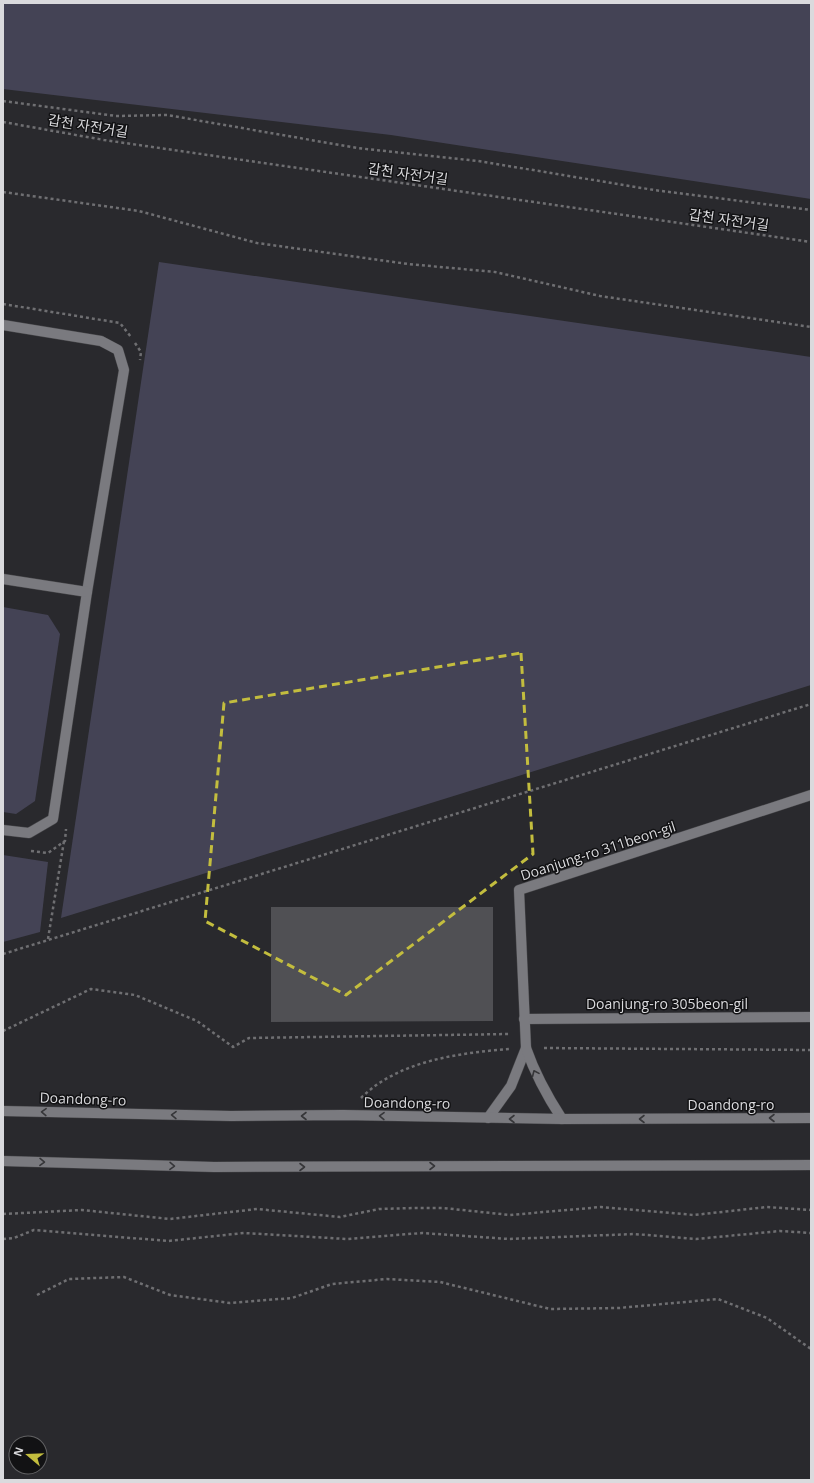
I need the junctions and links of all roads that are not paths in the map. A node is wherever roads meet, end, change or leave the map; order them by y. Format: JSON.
{"nodes":[{"id":1,"x":3,"y":325,"type":"edge"},
{"id":2,"x":3,"y":579,"type":"edge"},
{"id":3,"x":87,"y":592,"type":"junction"},
{"id":4,"x":811,"y":795,"type":"edge"},
{"id":5,"x":3,"y":830,"type":"edge"},
{"id":6,"x":811,"y":1017,"type":"edge"},
{"id":7,"x":524,"y":1018,"type":"junction"},
{"id":8,"x":526,"y":1048,"type":"junction"},
{"id":9,"x":3,"y":1111,"type":"edge"},
{"id":10,"x":488,"y":1118,"type":"junction"},
{"id":11,"x":811,"y":1118,"type":"edge"},
{"id":12,"x":562,"y":1119,"type":"junction"},
{"id":13,"x":3,"y":1161,"type":"edge"},
{"id":14,"x":811,"y":1166,"type":"edge"}],
"edges":[{"from":1,"to":3,"type":"main road"},
{"from":2,"to":3,"type":"main road"},
{"from":3,"to":5,"type":"main road"},
{"from":4,"to":7,"type":"main road","name":"Doanjung-ro 311beon-gil"},
{"from":6,"to":7,"type":"main road","name":"Doanjung-ro 305beon-gil"},
{"from":7,"to":8,"type":"main road","name":"Doanjung-ro 311beon-gil"},
{"from":8,"to":10,"type":"main road"},
{"from":12,"to":8,"type":"main road","one_way":true},
{"from":10,"to":9,"type":"main road","name":"Doandong-ro","one_way":true},
{"from":12,"to":10,"type":"main road","name":"Doandong-ro","one_way":true},
{"from":11,"to":12,"type":"main road","name":"Doandong-ro","one_way":true},
{"from":13,"to":14,"type":"main road","one_way":true}]}
